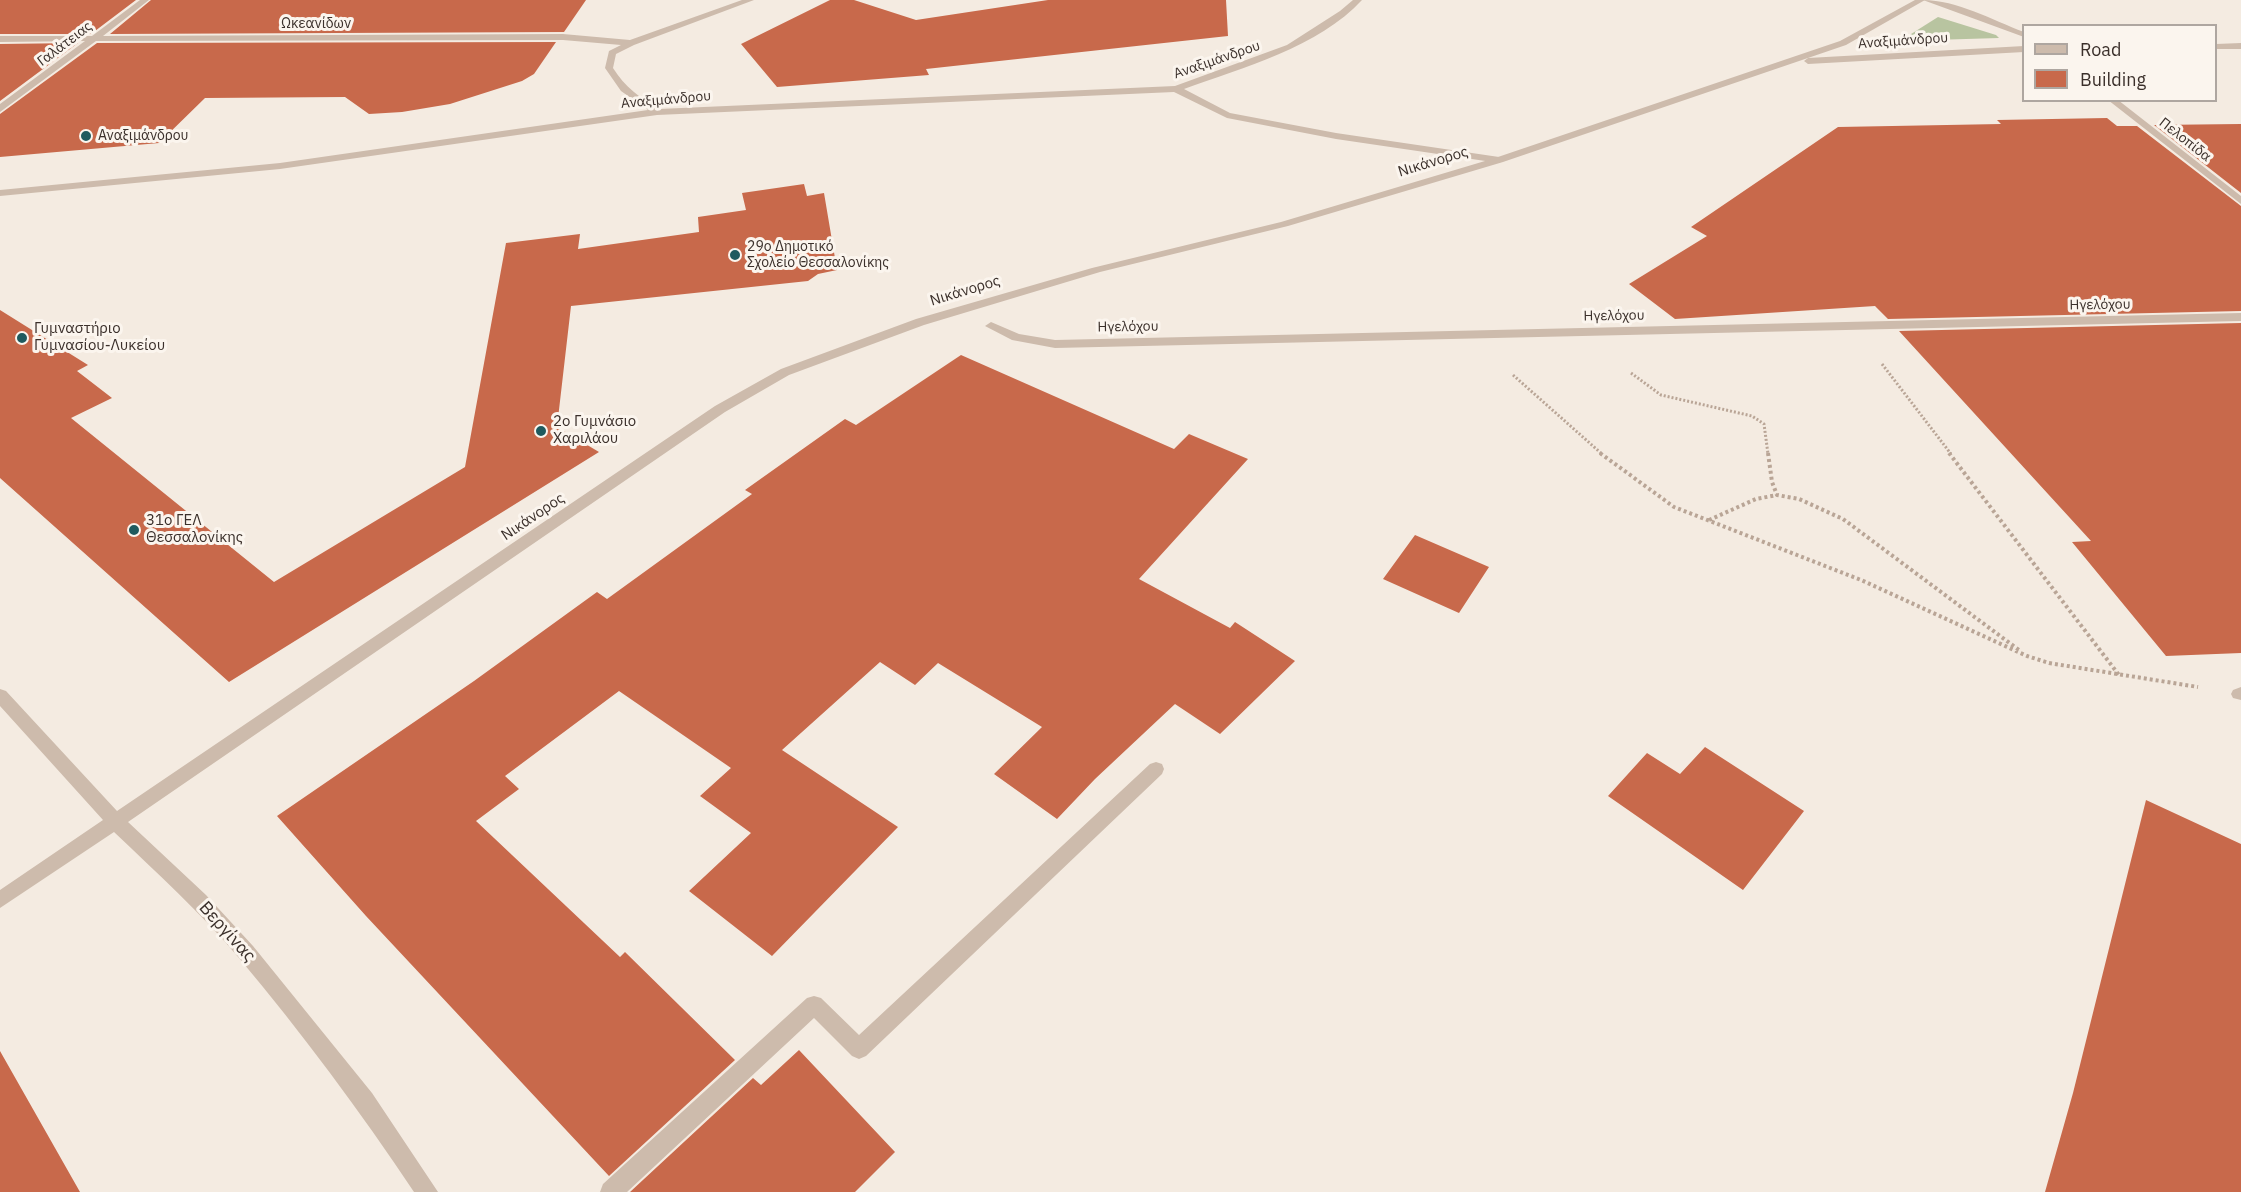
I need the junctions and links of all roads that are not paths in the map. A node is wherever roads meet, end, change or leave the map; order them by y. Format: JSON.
{"nodes":[{"id":1,"x":145,"y":0,"type":"edge"},
{"id":2,"x":750,"y":0,"type":"edge"},
{"id":3,"x":1358,"y":0,"type":"edge"},
{"id":4,"x":1921,"y":0,"type":"edge"},
{"id":5,"x":1927,"y":0,"type":"edge"},
{"id":6,"x":2022,"y":34,"type":"edge"},
{"id":7,"x":0,"y":39,"type":"edge"},
{"id":8,"x":94,"y":39,"type":"junction"},
{"id":9,"x":631,"y":43,"type":"junction"},
{"id":10,"x":2217,"y":46,"type":"edge"},
{"id":11,"x":2241,"y":46,"type":"edge"},
{"id":12,"x":2022,"y":49,"type":"edge"},
{"id":13,"x":1784,"y":63,"type":"junction"},
{"id":14,"x":1176,"y":89,"type":"junction"},
{"id":15,"x":2115,"y":102,"type":"edge"},
{"id":16,"x":0,"y":109,"type":"edge"},
{"id":17,"x":657,"y":112,"type":"junction"},
{"id":18,"x":1499,"y":160,"type":"junction"},
{"id":19,"x":0,"y":193,"type":"edge"},
{"id":20,"x":2241,"y":201,"type":"edge"},
{"id":21,"x":2241,"y":317,"type":"edge"},
{"id":22,"x":991,"y":326,"type":"dead end"},
{"id":23,"x":0,"y":695,"type":"edge"},
{"id":24,"x":1156,"y":769,"type":"dead end"},
{"id":25,"x":115,"y":821,"type":"junction"},
{"id":26,"x":0,"y":900,"type":"edge"},
{"id":27,"x":427,"y":1192,"type":"edge"},
{"id":28,"x":611,"y":1192,"type":"edge"}],
"edges":[{"from":1,"to":8,"type":"street","name":"Γαλάτειας"},
{"from":2,"to":9,"type":"street"},
{"from":3,"to":14,"type":"street","name":"Αναξιμάνδρου"},
{"from":4,"to":13,"type":"street","name":"Νικάνορος"},
{"from":5,"to":6,"type":"street"},
{"from":7,"to":8,"type":"street","name":"Ωκεανίδων"},
{"from":8,"to":9,"type":"street","name":"Ωκεανίδων"},
{"from":8,"to":16,"type":"street","name":"Γαλάτειας"},
{"from":9,"to":17,"type":"street"},
{"from":10,"to":11,"type":"street"},
{"from":12,"to":13,"type":"street","name":"Αναξιμάνδρου"},
{"from":13,"to":18,"type":"street","name":"Νικάνορος"},
{"from":14,"to":17,"type":"street","name":"Αναξιμάνδρου"},
{"from":14,"to":18,"type":"street"},
{"from":15,"to":20,"type":"street","name":"Πελοπίδα"},
{"from":17,"to":19,"type":"street","name":"Αναξιμάνδρου"},
{"from":18,"to":25,"type":"street","name":"Νικάνορος"},
{"from":21,"to":22,"type":"street","name":"Ηγελόχου"},
{"from":23,"to":25,"type":"street","name":"Βεργίνας"},
{"from":24,"to":28,"type":"street"},
{"from":25,"to":26,"type":"street","name":"Νικάνορος"},
{"from":25,"to":27,"type":"street","name":"Βεργίνας"}]}
